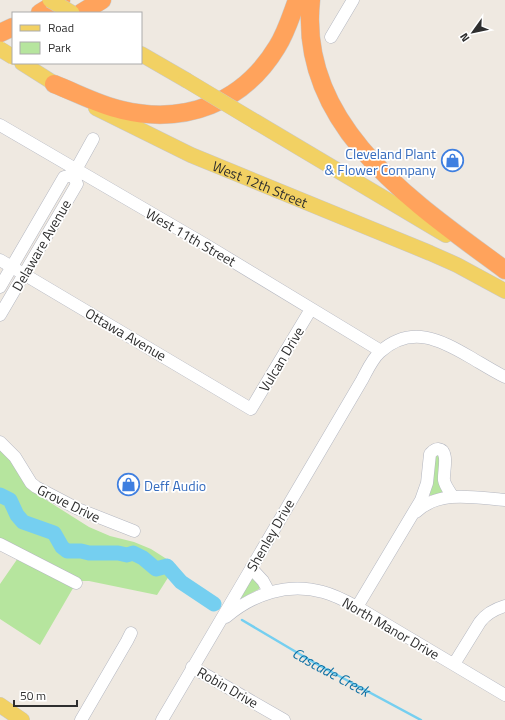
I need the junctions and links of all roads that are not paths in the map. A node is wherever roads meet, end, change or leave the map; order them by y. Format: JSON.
{"nodes":[{"id":1,"x":50,"y":0,"type":"edge"},
{"id":2,"x":61,"y":0,"type":"edge"},
{"id":3,"x":102,"y":0,"type":"edge"},
{"id":4,"x":297,"y":0,"type":"edge"},
{"id":5,"x":311,"y":0,"type":"edge"},
{"id":6,"x":353,"y":0,"type":"edge"},
{"id":7,"x":42,"y":12,"type":"edge"},
{"id":8,"x":70,"y":12,"type":"edge"},
{"id":9,"x":82,"y":12,"type":"edge"},
{"id":10,"x":12,"y":27,"type":"edge"},
{"id":11,"x":0,"y":33,"type":"edge"},
{"id":12,"x":331,"y":37,"type":"dead end"},
{"id":13,"x":12,"y":48,"type":"edge"},
{"id":14,"x":0,"y":49,"type":"edge"},
{"id":15,"x":0,"y":54,"type":"edge"},
{"id":16,"x":142,"y":55,"type":"edge"},
{"id":17,"x":12,"y":56,"type":"edge"},
{"id":18,"x":23,"y":64,"type":"edge"},
{"id":19,"x":47,"y":80,"type":"junction"},
{"id":20,"x":0,"y":125,"type":"edge"},
{"id":21,"x":93,"y":139,"type":"dead end"},
{"id":22,"x":74,"y":172,"type":"junction"},
{"id":23,"x":0,"y":260,"type":"edge"},
{"id":24,"x":12,"y":267,"type":"junction"},
{"id":25,"x":505,"y":270,"type":"edge"},
{"id":26,"x":24,"y":275,"type":"junction"},
{"id":27,"x":0,"y":287,"type":"edge"},
{"id":28,"x":505,"y":291,"type":"edge"},
{"id":29,"x":311,"y":309,"type":"junction"},
{"id":30,"x":0,"y":314,"type":"edge"},
{"id":31,"x":381,"y":351,"type":"junction"},
{"id":32,"x":505,"y":377,"type":"edge"},
{"id":33,"x":251,"y":409,"type":"joint"},
{"id":34,"x":0,"y":442,"type":"edge"},
{"id":35,"x":453,"y":497,"type":"junction"},
{"id":36,"x":505,"y":500,"type":"edge"},
{"id":37,"x":411,"y":517,"type":"junction"},
{"id":38,"x":134,"y":531,"type":"dead end"},
{"id":39,"x":0,"y":544,"type":"edge"},
{"id":40,"x":251,"y":568,"type":"junction"},
{"id":41,"x":76,"y":583,"type":"dead end"},
{"id":42,"x":269,"y":592,"type":"junction"},
{"id":43,"x":505,"y":606,"type":"edge"},
{"id":44,"x":357,"y":607,"type":"junction"},
{"id":45,"x":220,"y":622,"type":"junction"},
{"id":46,"x":131,"y":633,"type":"dead end"},
{"id":47,"x":454,"y":664,"type":"junction"},
{"id":48,"x":192,"y":667,"type":"junction"},
{"id":49,"x":505,"y":695,"type":"edge"},
{"id":50,"x":0,"y":705,"type":"edge"},
{"id":51,"x":19,"y":719,"type":"edge"},
{"id":52,"x":81,"y":720,"type":"edge"},
{"id":53,"x":162,"y":720,"type":"edge"},
{"id":54,"x":284,"y":720,"type":"edge"}],
"edges":[{"from":1,"to":8,"type":"main road","bridge":true},
{"from":2,"to":7,"type":"highway"},
{"from":3,"to":9,"type":"highway"},
{"from":4,"to":19,"type":"highway"},
{"from":5,"to":25,"type":"highway"},
{"from":6,"to":12,"type":"street"},
{"from":10,"to":11,"type":"highway"},
{"from":13,"to":15,"type":"highway"},
{"from":14,"to":17,"type":"main road","bridge":true},
{"from":16,"to":25,"type":"main road","bridge":true},
{"from":18,"to":19,"type":"main road","name":"West 12th Street"},
{"from":19,"to":28,"type":"main road","name":"West 12th Street"},
{"from":20,"to":22,"type":"street","name":"West 11th Street"},
{"from":21,"to":22,"type":"street","name":"Delaware Avenue"},
{"from":22,"to":24,"type":"street","name":"Delaware Avenue"},
{"from":22,"to":26,"type":"street","name":"Delaware Avenue"},
{"from":22,"to":29,"type":"street","name":"West 11th Street"},
{"from":23,"to":24,"type":"street","name":"Ottawa Avenue"},
{"from":24,"to":26,"type":"street","name":"Ottawa Avenue"},
{"from":24,"to":27,"type":"street","name":"Delaware Avenue"},
{"from":26,"to":30,"type":"street","name":"Delaware Avenue"},
{"from":26,"to":33,"type":"street","name":"Ottawa Avenue"},
{"from":29,"to":31,"type":"street","name":"West 11th Street"},
{"from":29,"to":33,"type":"street","name":"Vulcan Drive"},
{"from":31,"to":32,"type":"street"},
{"from":31,"to":40,"type":"street","name":"Shenley Drive"},
{"from":34,"to":38,"type":"street","name":"Grove Drive"},
{"from":35,"to":36,"type":"street"},
{"from":35,"to":37,"type":"street"},
{"from":35,"to":37,"type":"street"},
{"from":37,"to":44,"type":"street"},
{"from":39,"to":41,"type":"street"},
{"from":40,"to":42,"type":"street"},
{"from":40,"to":45,"type":"street","name":"Shenley Drive"},
{"from":42,"to":44,"type":"street","name":"North Manor Drive"},
{"from":42,"to":45,"type":"street","name":"North Manor Drive"},
{"from":43,"to":47,"type":"street"},
{"from":44,"to":47,"type":"street","name":"North Manor Drive"},
{"from":45,"to":48,"type":"street","name":"Shenley Drive"},
{"from":46,"to":52,"type":"street"},
{"from":47,"to":49,"type":"street","name":"North Manor Drive"},
{"from":48,"to":53,"type":"street","name":"Shenley Drive"},
{"from":48,"to":54,"type":"street","name":"Robin Drive"},
{"from":50,"to":51,"type":"main road"}]}
